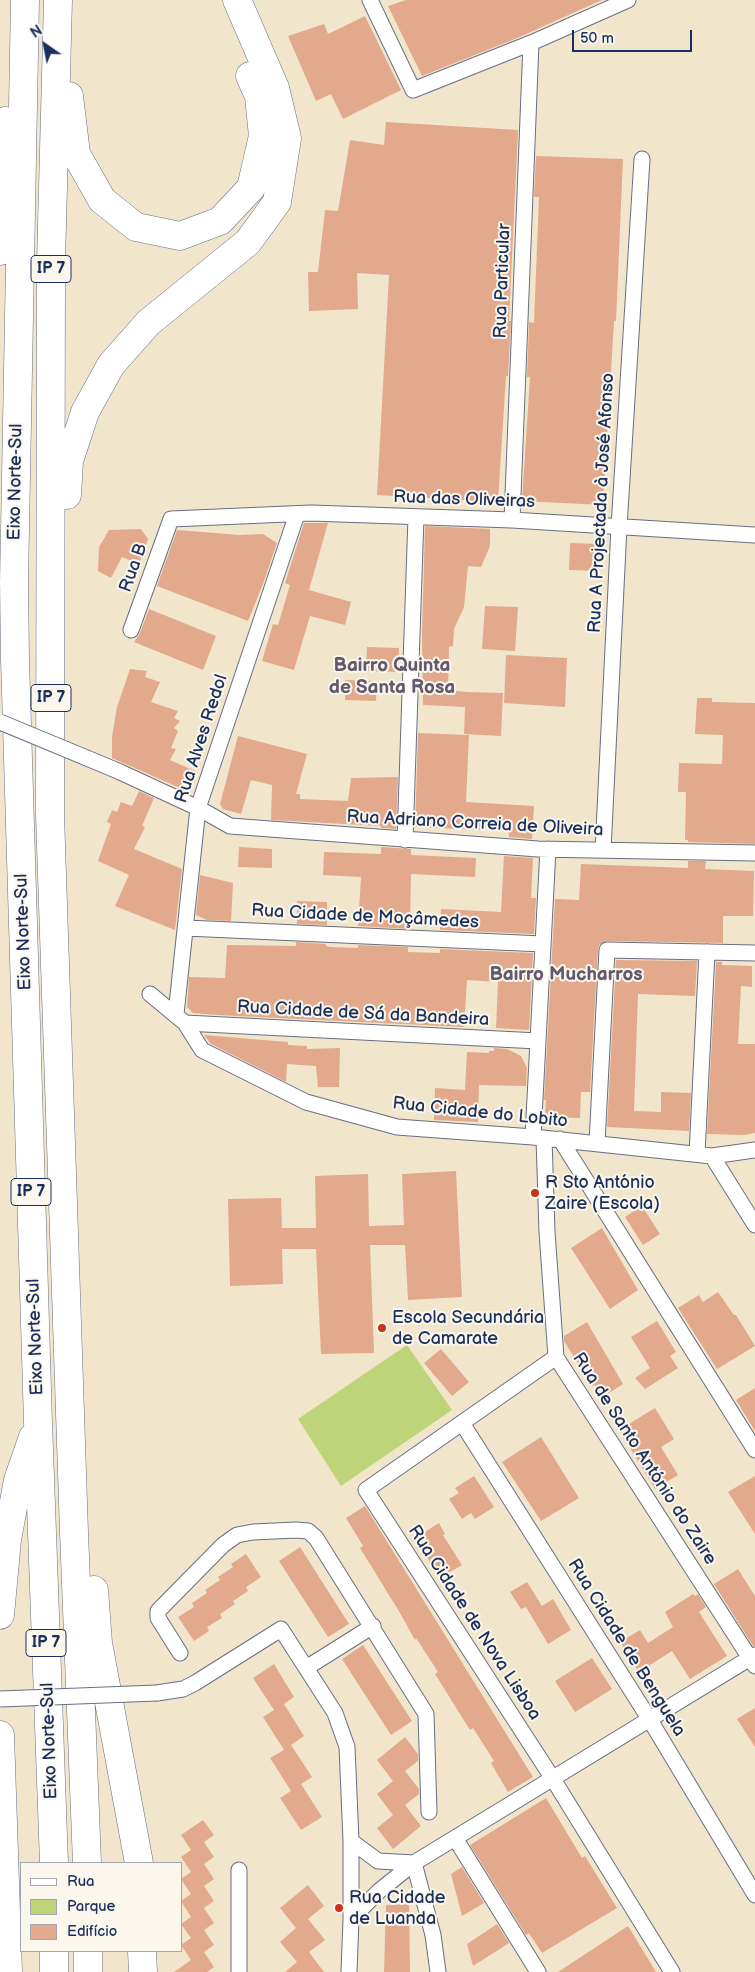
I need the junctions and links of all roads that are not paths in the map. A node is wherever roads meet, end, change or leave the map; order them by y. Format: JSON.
{"nodes":[{"id":1,"x":14,"y":0,"type":"edge"},
{"id":2,"x":218,"y":0,"type":"edge"},
{"id":3,"x":237,"y":0,"type":"edge"},
{"id":4,"x":370,"y":0,"type":"edge"},
{"id":5,"x":628,"y":0,"type":"edge"},
{"id":6,"x":57,"y":5,"type":"edge"},
{"id":7,"x":19,"y":19,"type":"edge"},
{"id":8,"x":531,"y":43,"type":"junction"},
{"id":9,"x":642,"y":159,"type":"dead end"},
{"id":10,"x":0,"y":251,"type":"edge"},
{"id":11,"x":297,"y":514,"type":"junction"},
{"id":12,"x":416,"y":517,"type":"junction"},
{"id":13,"x":171,"y":519,"type":"joint"},
{"id":14,"x":512,"y":520,"type":"junction"},
{"id":15,"x":619,"y":527,"type":"junction"},
{"id":16,"x":755,"y":535,"type":"edge"},
{"id":17,"x":51,"y":582,"type":"junction"},
{"id":18,"x":0,"y":616,"type":"edge"},
{"id":19,"x":131,"y":630,"type":"dead end"},
{"id":20,"x":15,"y":659,"type":"junction"},
{"id":21,"x":0,"y":722,"type":"edge"},
{"id":22,"x":198,"y":808,"type":"junction"},
{"id":23,"x":405,"y":840,"type":"junction"},
{"id":24,"x":548,"y":849,"type":"junction"},
{"id":25,"x":603,"y":850,"type":"junction"},
{"id":26,"x":755,"y":853,"type":"edge"},
{"id":27,"x":186,"y":928,"type":"junction"},
{"id":28,"x":543,"y":944,"type":"junction"},
{"id":29,"x":707,"y":952,"type":"junction"},
{"id":30,"x":755,"y":953,"type":"edge"},
{"id":31,"x":150,"y":994,"type":"dead end"},
{"id":32,"x":180,"y":1019,"type":"junction"},
{"id":33,"x":538,"y":1041,"type":"junction"},
{"id":34,"x":546,"y":1138,"type":"junction"},
{"id":35,"x":597,"y":1143,"type":"junction"},
{"id":36,"x":755,"y":1150,"type":"edge"},
{"id":37,"x":705,"y":1155,"type":"junction"},
{"id":38,"x":755,"y":1225,"type":"edge"},
{"id":39,"x":556,"y":1357,"type":"junction"},
{"id":40,"x":38,"y":1422,"type":"junction"},
{"id":41,"x":462,"y":1423,"type":"junction"},
{"id":42,"x":755,"y":1450,"type":"edge"},
{"id":43,"x":74,"y":1532,"type":"junction"},
{"id":44,"x":0,"y":1615,"type":"edge"},
{"id":45,"x":373,"y":1626,"type":"junction"},
{"id":46,"x":180,"y":1653,"type":"dead end"},
{"id":47,"x":753,"y":1660,"type":"edge"},
{"id":48,"x":306,"y":1668,"type":"junction"},
{"id":49,"x":0,"y":1699,"type":"edge"},
{"id":50,"x":650,"y":1720,"type":"junction"},
{"id":51,"x":0,"y":1735,"type":"edge"},
{"id":52,"x":553,"y":1779,"type":"junction"},
{"id":53,"x":429,"y":1812,"type":"dead end"},
{"id":54,"x":455,"y":1838,"type":"junction"},
{"id":55,"x":351,"y":1841,"type":"junction"},
{"id":56,"x":54,"y":1862,"type":"edge"},
{"id":57,"x":87,"y":1862,"type":"edge"},
{"id":58,"x":139,"y":1862,"type":"edge"},
{"id":59,"x":414,"y":1863,"type":"junction"},
{"id":60,"x":239,"y":1870,"type":"dead end"},
{"id":61,"x":755,"y":1895,"type":"edge"},
{"id":62,"x":351,"y":1919,"type":"junction"},
{"id":63,"x":54,"y":1952,"type":"edge"},
{"id":64,"x":88,"y":1952,"type":"edge"},
{"id":65,"x":142,"y":1952,"type":"edge"},
{"id":66,"x":8,"y":1972,"type":"edge"},
{"id":67,"x":54,"y":1972,"type":"edge"},
{"id":68,"x":88,"y":1972,"type":"edge"},
{"id":69,"x":143,"y":1972,"type":"edge"},
{"id":70,"x":239,"y":1972,"type":"edge"},
{"id":71,"x":349,"y":1972,"type":"edge"},
{"id":72,"x":438,"y":1972,"type":"edge"},
{"id":73,"x":538,"y":1972,"type":"edge"},
{"id":74,"x":672,"y":1972,"type":"edge"}],
"edges":[{"from":1,"to":7,"type":"highway"},
{"from":2,"to":6,"type":"highway"},
{"from":3,"to":17,"type":"highway"},
{"from":4,"to":8,"type":"street"},
{"from":5,"to":8,"type":"street"},
{"from":6,"to":17,"type":"highway","name":"Eixo Norte-Sul","number":"IP 7"},
{"from":7,"to":10,"type":"highway"},
{"from":7,"to":20,"type":"highway","name":"Eixo Norte-Sul","number":"IP 7"},
{"from":8,"to":14,"type":"street","name":"Rua Particular"},
{"from":9,"to":15,"type":"street","name":"Rua A Projectada à José Afonso"},
{"from":11,"to":12,"type":"street","name":"Rua das Oliveiras"},
{"from":11,"to":13,"type":"street","name":"Rua das Oliveiras"},
{"from":11,"to":22,"type":"street","name":"Rua Alves Redol"},
{"from":12,"to":14,"type":"street","name":"Rua das Oliveiras"},
{"from":12,"to":23,"type":"street"},
{"from":13,"to":19,"type":"street","name":"Rua B"},
{"from":14,"to":15,"type":"street","name":"Rua das Oliveiras"},
{"from":15,"to":16,"type":"street","name":"Rua das Oliveiras"},
{"from":15,"to":25,"type":"street","name":"Rua A Projectada à José Afonso"},
{"from":17,"to":43,"type":"highway","name":"Eixo Norte-Sul","number":"IP 7"},
{"from":18,"to":20,"type":"highway"},
{"from":20,"to":40,"type":"highway","name":"Eixo Norte-Sul","number":"IP 7"},
{"from":21,"to":22,"type":"street","name":"Rua Adriano Correia de Oliveira","bridge":true},
{"from":22,"to":23,"type":"street","name":"Rua Adriano Correia de Oliveira"},
{"from":22,"to":27,"type":"street","name":"Rua Alves Redol"},
{"from":23,"to":24,"type":"street","name":"Rua Adriano Correia de Oliveira"},
{"from":24,"to":25,"type":"street","name":"Rua Adriano Correia de Oliveira"},
{"from":24,"to":28,"type":"street","name":"Rua de Santo António do Zaire"},
{"from":25,"to":26,"type":"street","name":"Rua Adriano Correia de Oliveira"},
{"from":27,"to":28,"type":"street","name":"Rua Cidade de Moçâmedes"},
{"from":27,"to":32,"type":"street","name":"Rua Alves Redol"},
{"from":28,"to":33,"type":"street","name":"Rua de Santo António do Zaire"},
{"from":29,"to":30,"type":"street"},
{"from":29,"to":35,"type":"street"},
{"from":29,"to":37,"type":"street"},
{"from":31,"to":32,"type":"street","name":"Rua Cidade do Lobito"},
{"from":32,"to":33,"type":"street","name":"Rua Cidade de Sá da Bandeira"},
{"from":32,"to":34,"type":"street","name":"Rua Cidade do Lobito"},
{"from":33,"to":34,"type":"street","name":"Rua de Santo António do Zaire"},
{"from":34,"to":35,"type":"street","name":"Rua Cidade do Lobito"},
{"from":34,"to":39,"type":"street","name":"Rua de Santo António do Zaire"},
{"from":34,"to":42,"type":"street"},
{"from":35,"to":37,"type":"street","name":"Rua Cidade do Lobito"},
{"from":36,"to":37,"type":"street","name":"Rua Cidade do Lobito"},
{"from":37,"to":38,"type":"street"},
{"from":39,"to":41,"type":"street","name":"Rua Cidade de Nova Lisboa"},
{"from":39,"to":47,"type":"street","name":"Rua de Santo António do Zaire"},
{"from":40,"to":44,"type":"highway"},
{"from":40,"to":56,"type":"highway","name":"Eixo Norte-Sul","number":"IP 7"},
{"from":41,"to":50,"type":"street","name":"Rua Cidade de Benguela"},
{"from":41,"to":52,"type":"street","name":"Rua Cidade de Nova Lisboa"},
{"from":43,"to":57,"type":"highway","name":"Eixo Norte-Sul","number":"IP 7"},
{"from":43,"to":58,"type":"highway"},
{"from":45,"to":46,"type":"street"},
{"from":45,"to":48,"type":"street"},
{"from":45,"to":53,"type":"street"},
{"from":47,"to":50,"type":"street"},
{"from":48,"to":49,"type":"street","bridge":true},
{"from":48,"to":55,"type":"street"},
{"from":50,"to":52,"type":"street"},
{"from":50,"to":61,"type":"street","name":"Rua Cidade de Benguela"},
{"from":51,"to":66,"type":"highway"},
{"from":52,"to":54,"type":"street"},
{"from":52,"to":74,"type":"street","name":"Rua Cidade de Nova Lisboa"},
{"from":54,"to":59,"type":"street"},
{"from":54,"to":73,"type":"street"},
{"from":55,"to":59,"type":"street"},
{"from":55,"to":62,"type":"street"},
{"from":59,"to":62,"type":"street"},
{"from":59,"to":72,"type":"street"},
{"from":60,"to":70,"type":"street"},
{"from":62,"to":71,"type":"street"},
{"from":63,"to":67,"type":"highway"},
{"from":64,"to":68,"type":"highway"},
{"from":65,"to":69,"type":"highway"}]}
